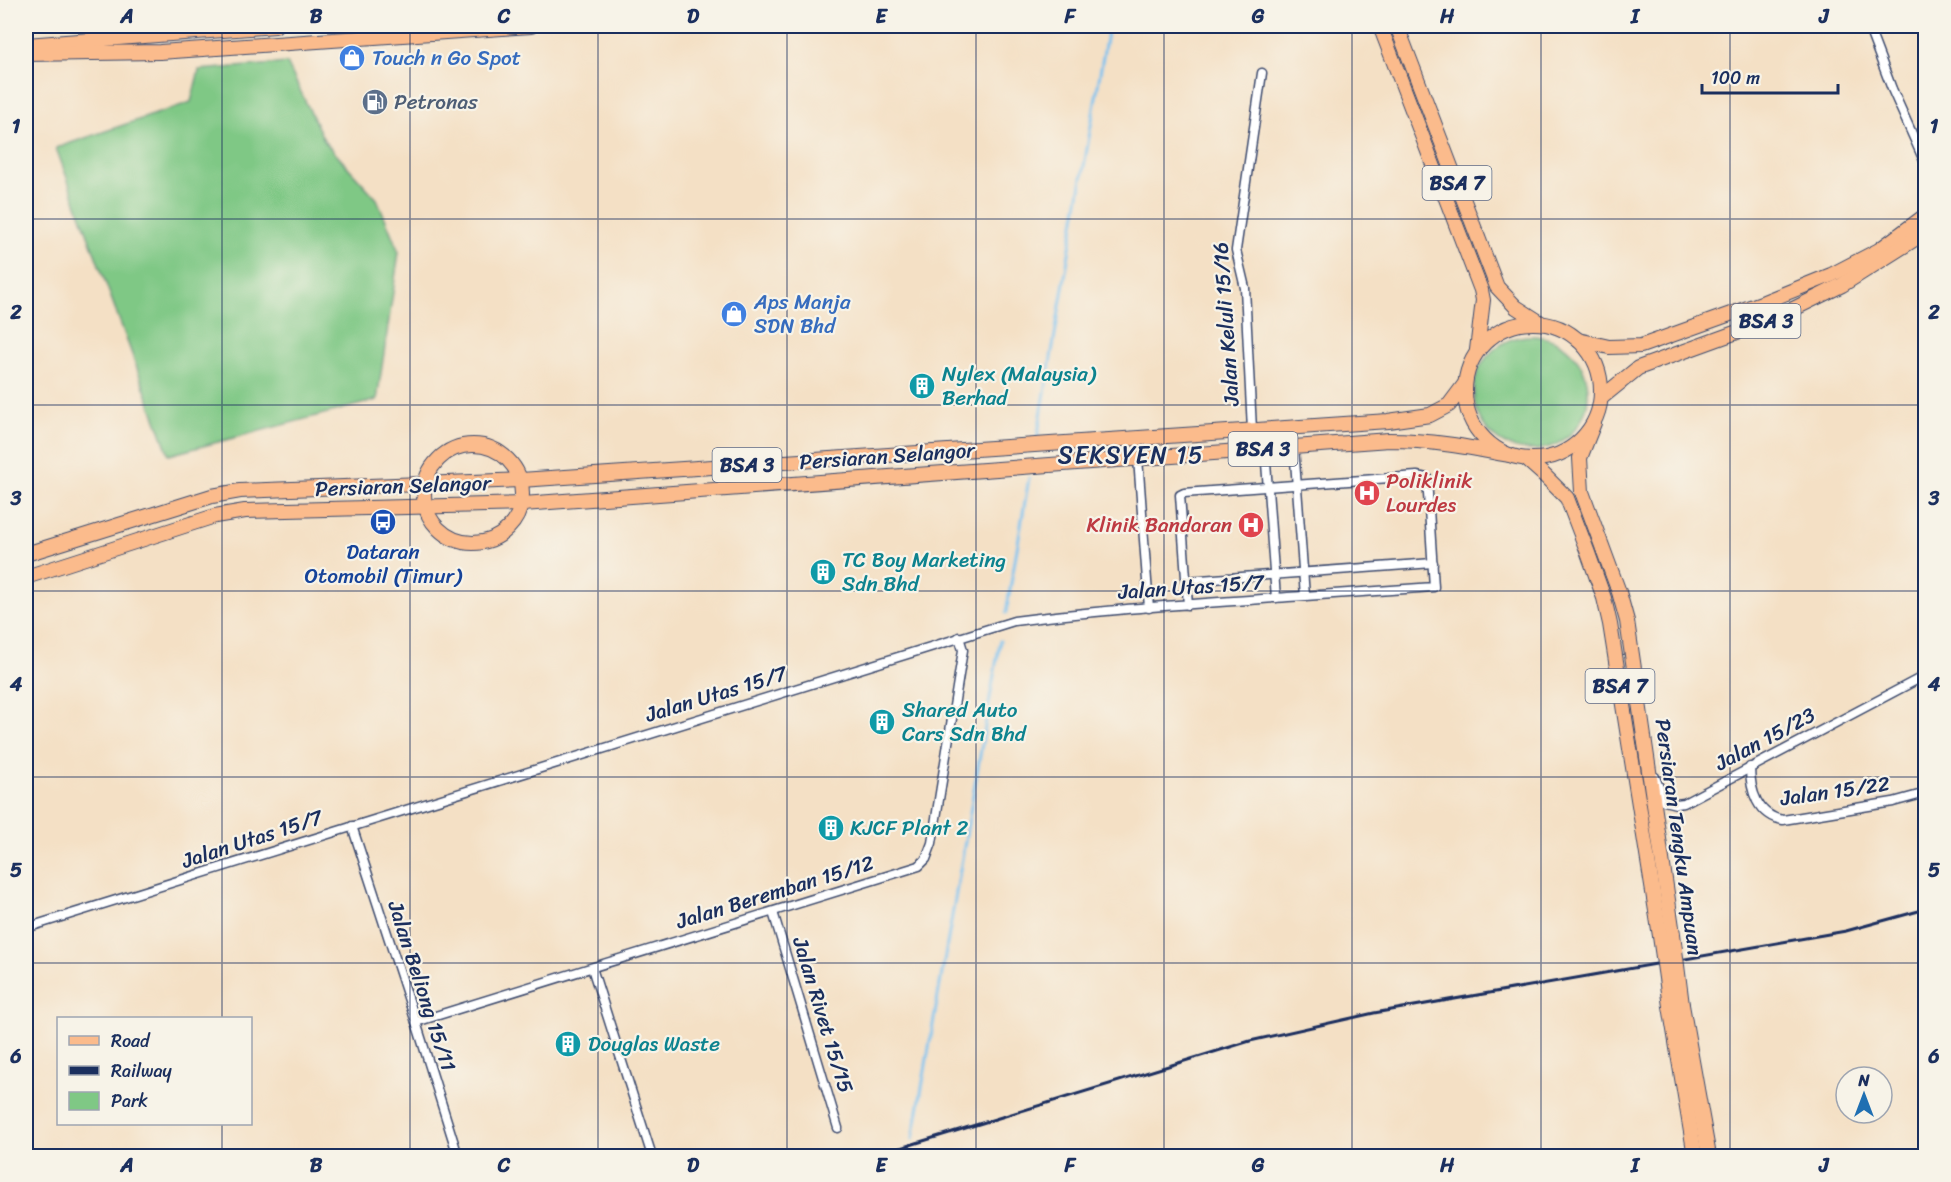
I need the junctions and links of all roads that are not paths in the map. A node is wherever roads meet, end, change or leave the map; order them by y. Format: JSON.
{"nodes":[{"id":1,"x":275,"y":26,"type":"edge"},
{"id":2,"x":531,"y":26,"type":"edge"},
{"id":3,"x":1380,"y":26,"type":"edge"},
{"id":4,"x":1397,"y":26,"type":"edge"},
{"id":5,"x":1868,"y":26,"type":"edge"},
{"id":6,"x":26,"y":45,"type":"edge"},
{"id":7,"x":26,"y":54,"type":"edge"},
{"id":8,"x":1262,"y":73,"type":"dead end"},
{"id":9,"x":1926,"y":165,"type":"edge"},
{"id":10,"x":1925,"y":213,"type":"edge"},
{"id":11,"x":1926,"y":232,"type":"edge"},
{"id":12,"x":1541,"y":323,"type":"junction"},
{"id":13,"x":1578,"y":340,"type":"junction"},
{"id":14,"x":1477,"y":350,"type":"junction"},
{"id":15,"x":1464,"y":385,"type":"junction"},
{"id":16,"x":1601,"y":398,"type":"junction"},
{"id":17,"x":1594,"y":423,"type":"junction"},
{"id":18,"x":1252,"y":430,"type":"junction"},
{"id":19,"x":1294,"y":447,"type":"junction"},
{"id":20,"x":1265,"y":449,"type":"junction"},
{"id":21,"x":1509,"y":455,"type":"junction"},
{"id":22,"x":1138,"y":458,"type":"junction"},
{"id":23,"x":1526,"y":459,"type":"junction"},
{"id":24,"x":521,"y":480,"type":"junction"},
{"id":25,"x":424,"y":484,"type":"junction"},
{"id":26,"x":1297,"y":485,"type":"junction"},
{"id":27,"x":1268,"y":487,"type":"junction"},
{"id":28,"x":523,"y":504,"type":"junction"},
{"id":29,"x":425,"y":508,"type":"junction"},
{"id":30,"x":26,"y":554,"type":"edge"},
{"id":31,"x":1433,"y":563,"type":"junction"},
{"id":32,"x":1303,"y":573,"type":"junction"},
{"id":33,"x":1274,"y":575,"type":"junction"},
{"id":34,"x":26,"y":577,"type":"edge"},
{"id":35,"x":1186,"y":581,"type":"junction"},
{"id":36,"x":1305,"y":596,"type":"junction"},
{"id":37,"x":1276,"y":598,"type":"junction"},
{"id":38,"x":1188,"y":605,"type":"junction"},
{"id":39,"x":1149,"y":608,"type":"junction"},
{"id":40,"x":959,"y":637,"type":"junction"},
{"id":41,"x":1926,"y":675,"type":"edge"},
{"id":42,"x":1646,"y":754,"type":"junction"},
{"id":43,"x":1750,"y":767,"type":"junction"},
{"id":44,"x":1926,"y":793,"type":"edge"},
{"id":45,"x":352,"y":826,"type":"junction"},
{"id":46,"x":773,"y":912,"type":"junction"},
{"id":47,"x":26,"y":928,"type":"edge"},
{"id":48,"x":1666,"y":935,"type":"junction"},
{"id":49,"x":592,"y":968,"type":"junction"},
{"id":50,"x":1676,"y":1006,"type":"junction"},
{"id":51,"x":416,"y":1022,"type":"junction"},
{"id":52,"x":838,"y":1128,"type":"dead end"},
{"id":53,"x":458,"y":1156,"type":"edge"},
{"id":54,"x":652,"y":1156,"type":"edge"},
{"id":55,"x":1695,"y":1156,"type":"edge"},
{"id":56,"x":1709,"y":1156,"type":"edge"}],
"edges":[{"from":1,"to":6,"type":"main road"},
{"from":2,"to":7,"type":"main road"},
{"from":3,"to":14,"type":"main road","number":"BSA 7"},
{"from":4,"to":12,"type":"main road","number":"BSA 7"},
{"from":5,"to":9,"type":"street"},
{"from":8,"to":18,"type":"street","name":"Jalan Keluli 15/16"},
{"from":10,"to":13,"type":"main road","number":"BSA 3"},
{"from":11,"to":16,"type":"main road","number":"BSA 3"},
{"from":12,"to":13,"type":"main road"},
{"from":12,"to":14,"type":"main road"},
{"from":13,"to":16,"type":"main road"},
{"from":14,"to":15,"type":"main road"},
{"from":15,"to":18,"type":"main road","name":"Persiaran Selangor","number":"BSA 3"},
{"from":15,"to":21,"type":"main road"},
{"from":16,"to":17,"type":"main road"},
{"from":17,"to":23,"type":"main road"},
{"from":17,"to":42,"type":"main road","name":"Persiaran Tengku Ampuan","number":"BSA 7"},
{"from":18,"to":24,"type":"main road","name":"Persiaran Selangor","number":"BSA 3"},
{"from":19,"to":20,"type":"main road","name":"Persiaran Selangor","number":"BSA 3"},
{"from":19,"to":21,"type":"main road","name":"Persiaran Selangor","number":"BSA 3"},
{"from":19,"to":26,"type":"street"},
{"from":20,"to":22,"type":"main road","name":"Persiaran Selangor","number":"BSA 3"},
{"from":20,"to":27,"type":"street"},
{"from":21,"to":23,"type":"main road"},
{"from":22,"to":28,"type":"main road","name":"Persiaran Selangor","number":"BSA 3"},
{"from":22,"to":39,"type":"street"},
{"from":23,"to":48,"type":"main road","name":"Persiaran Tengku Ampuan","number":"BSA 7"},
{"from":24,"to":25,"type":"main road","name":"Persiaran Selangor","number":"BSA 3"},
{"from":24,"to":25,"type":"main road"},
{"from":24,"to":28,"type":"main road"},
{"from":25,"to":29,"type":"main road"},
{"from":25,"to":30,"type":"main road","name":"Persiaran Selangor","number":"BSA 3"},
{"from":26,"to":27,"type":"street"},
{"from":26,"to":31,"type":"street"},
{"from":26,"to":32,"type":"street"},
{"from":27,"to":33,"type":"street"},
{"from":27,"to":35,"type":"street"},
{"from":28,"to":29,"type":"main road","name":"Persiaran Selangor","number":"BSA 3"},
{"from":28,"to":29,"type":"main road"},
{"from":29,"to":34,"type":"main road","name":"Persiaran Selangor","number":"BSA 3"},
{"from":31,"to":32,"type":"street"},
{"from":31,"to":36,"type":"street","name":"Jalan Utas 15/7"},
{"from":32,"to":33,"type":"street"},
{"from":32,"to":36,"type":"street"},
{"from":33,"to":35,"type":"street"},
{"from":33,"to":37,"type":"street"},
{"from":35,"to":38,"type":"street"},
{"from":36,"to":37,"type":"street","name":"Jalan Utas 15/7"},
{"from":37,"to":38,"type":"street","name":"Jalan Utas 15/7"},
{"from":38,"to":39,"type":"street","name":"Jalan Utas 15/7"},
{"from":39,"to":40,"type":"street","name":"Jalan Utas 15/7"},
{"from":40,"to":45,"type":"street","name":"Jalan Utas 15/7"},
{"from":40,"to":46,"type":"street","name":"Jalan Beremban 15/12"},
{"from":41,"to":43,"type":"street","name":"Jalan 15/23"},
{"from":42,"to":43,"type":"street","name":"Jalan 15/23"},
{"from":42,"to":48,"type":"main road","name":"Persiaran Tengku Ampuan","number":"BSA 7"},
{"from":43,"to":44,"type":"street","name":"Jalan 15/22"},
{"from":45,"to":47,"type":"street","name":"Jalan Utas 15/7"},
{"from":45,"to":51,"type":"street","name":"Jalan Beliong 15/11"},
{"from":46,"to":49,"type":"street","name":"Jalan Beremban 15/12"},
{"from":46,"to":52,"type":"street","name":"Jalan Rivet 15/15"},
{"from":48,"to":50,"type":"main road","name":"Persiaran Tengku Ampuan","number":"BSA 7","bridge":true},
{"from":49,"to":51,"type":"street","name":"Jalan Beremban 15/12"},
{"from":49,"to":54,"type":"street"},
{"from":50,"to":55,"type":"main road","name":"Persiaran Tengku Ampuan","number":"BSA 7"},
{"from":50,"to":56,"type":"main road","name":"Persiaran Tengku Ampuan","number":"BSA 7"},
{"from":51,"to":53,"type":"street","name":"Jalan Beliong 15/11"}]}
